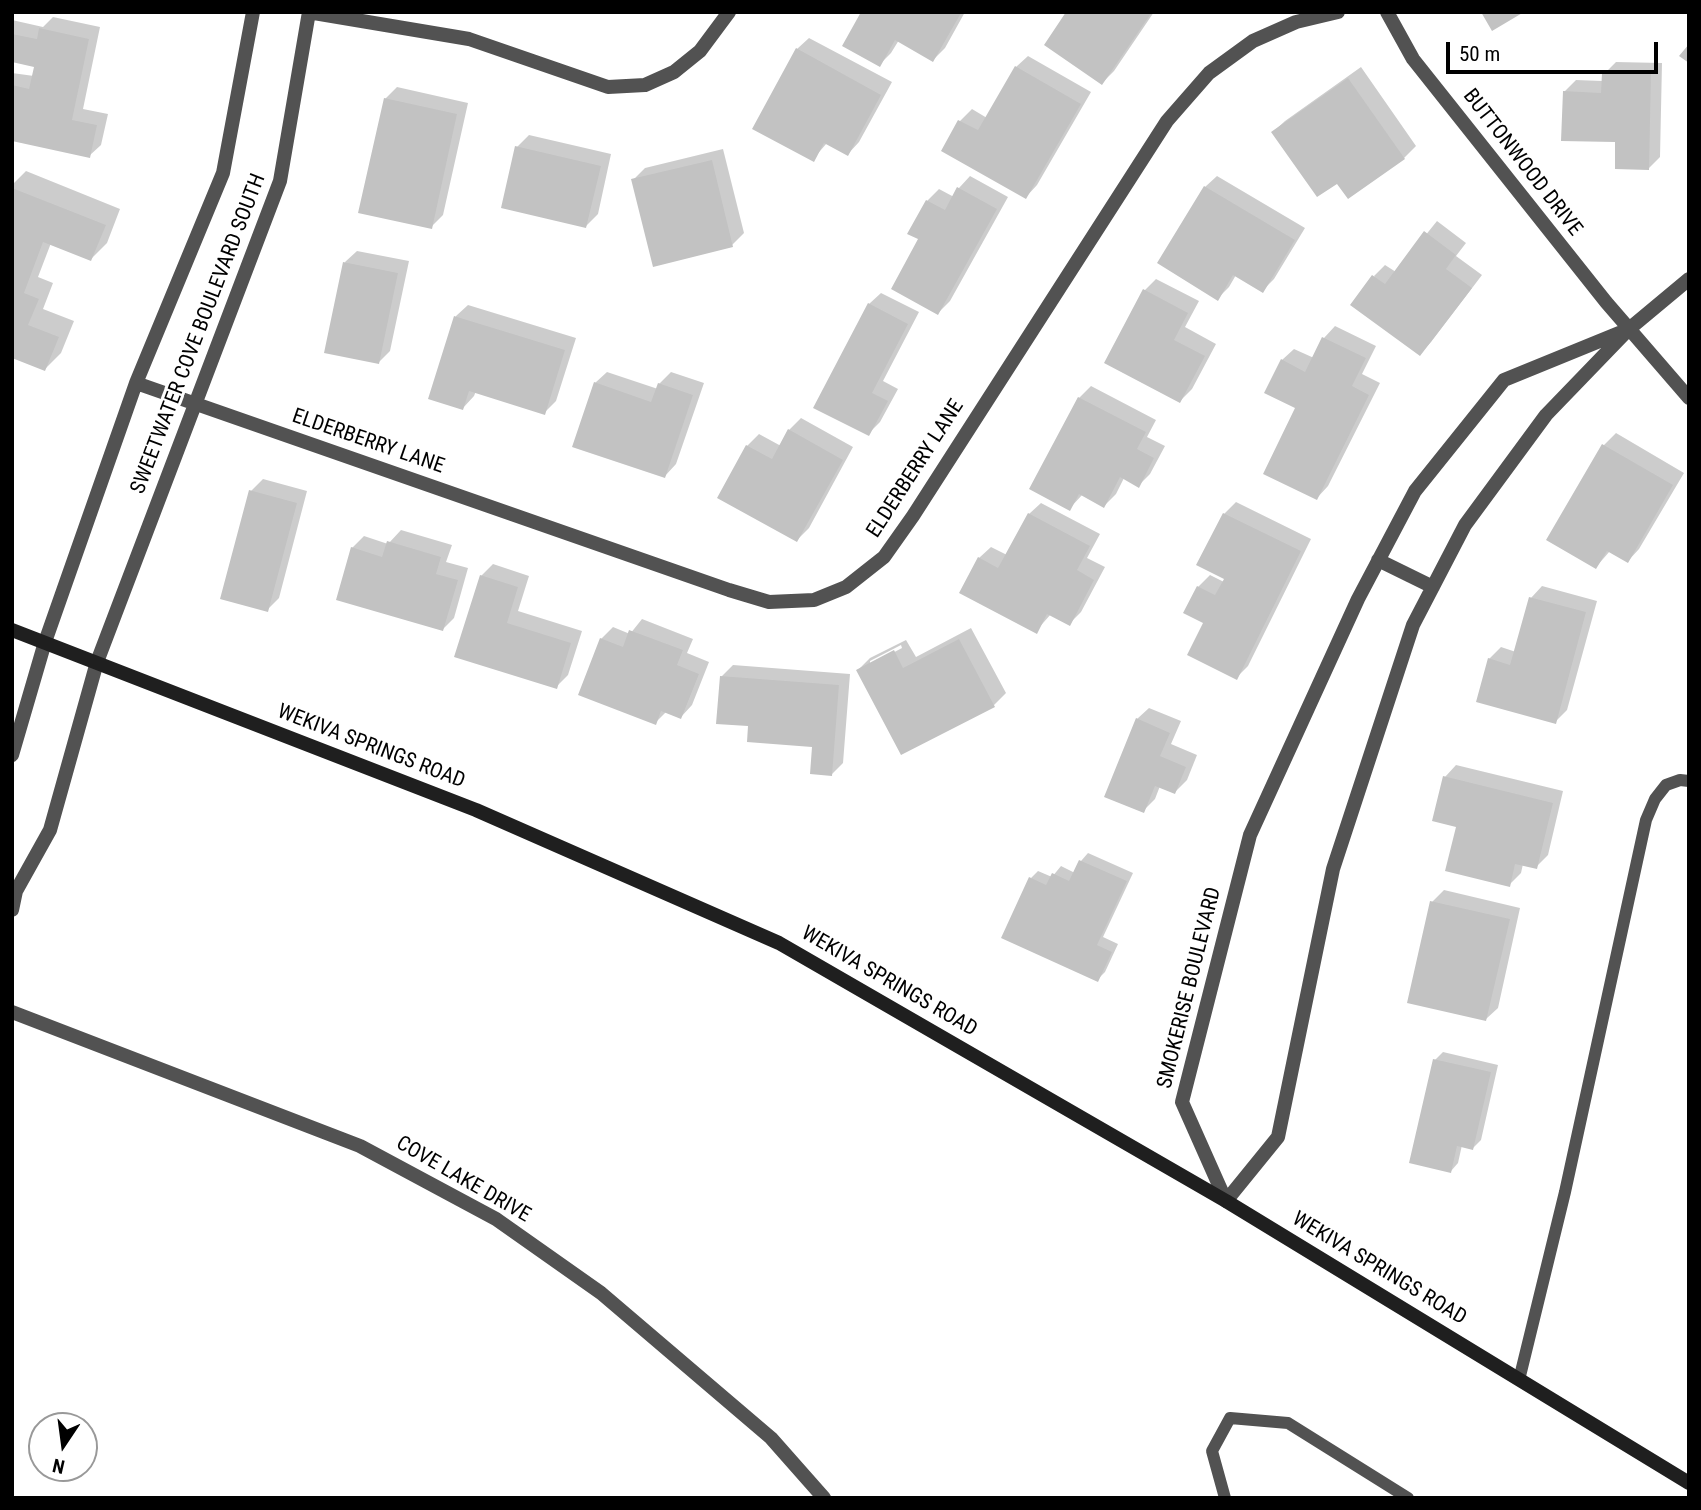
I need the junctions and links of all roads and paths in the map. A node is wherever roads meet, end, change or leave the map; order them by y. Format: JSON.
{"nodes":[{"id":1,"x":253,"y":12,"type":"edge"},
{"id":2,"x":309,"y":12,"type":"edge"},
{"id":3,"x":729,"y":12,"type":"edge"},
{"id":4,"x":1338,"y":12,"type":"edge"},
{"id":5,"x":1387,"y":12,"type":"edge"},
{"id":6,"x":1689,"y":279,"type":"edge"},
{"id":7,"x":1629,"y":329,"type":"junction"},
{"id":8,"x":136,"y":383,"type":"junction"},
{"id":9,"x":1689,"y":398,"type":"edge"},
{"id":10,"x":196,"y":404,"type":"junction"},
{"id":11,"x":1378,"y":560,"type":"junction"},
{"id":12,"x":1433,"y":587,"type":"junction"},
{"id":13,"x":12,"y":630,"type":"edge"},
{"id":14,"x":46,"y":642,"type":"junction"},
{"id":15,"x":97,"y":662,"type":"junction"},
{"id":16,"x":12,"y":755,"type":"edge"},
{"id":17,"x":1689,"y":781,"type":"edge"},
{"id":18,"x":12,"y":875,"type":"edge"},
{"id":19,"x":16,"y":891,"type":"junction"},
{"id":20,"x":12,"y":910,"type":"edge"},
{"id":21,"x":12,"y":1012,"type":"edge"},
{"id":22,"x":1226,"y":1201,"type":"junction"},
{"id":23,"x":1519,"y":1380,"type":"junction"},
{"id":24,"x":1689,"y":1483,"type":"edge"},
{"id":25,"x":824,"y":1498,"type":"edge"},
{"id":26,"x":1225,"y":1498,"type":"edge"},
{"id":27,"x":1408,"y":1498,"type":"edge"}],
"edges":[{"from":1,"to":8,"type":"street","name":"SWEETWATER COVE BOULEVARD SOUTH"},
{"from":2,"to":3,"type":"street"},
{"from":2,"to":10,"type":"street","name":"SWEETWATER COVE BOULEVARD SOUTH"},
{"from":4,"to":10,"type":"street","name":"ELDERBERRY LANE"},
{"from":5,"to":7,"type":"street","name":"BUTTONWOOD DRIVE"},
{"from":6,"to":7,"type":"street","name":"SMOKERISE BOULEVARD"},
{"from":7,"to":9,"type":"street","name":"BUTTONWOOD DRIVE"},
{"from":7,"to":11,"type":"street","name":"SMOKERISE BOULEVARD"},
{"from":7,"to":12,"type":"street","name":"SMOKERISE BOULEVARD"},
{"from":8,"to":10,"type":"street","name":"ELDERBERRY LANE"},
{"from":8,"to":14,"type":"street","name":"SWEETWATER COVE BOULEVARD SOUTH"},
{"from":10,"to":15,"type":"street","name":"SWEETWATER COVE BOULEVARD SOUTH"},
{"from":11,"to":12,"type":"street"},
{"from":11,"to":22,"type":"street","name":"SMOKERISE BOULEVARD"},
{"from":12,"to":22,"type":"street","name":"SMOKERISE BOULEVARD"},
{"from":13,"to":14,"type":"main road","name":"WEKIVA SPRINGS ROAD"},
{"from":14,"to":15,"type":"main road","name":"WEKIVA SPRINGS ROAD"},
{"from":14,"to":16,"type":"street","name":"SWEETWATER COVE BOULEVARD SOUTH"},
{"from":15,"to":19,"type":"street","name":"SWEETWATER COVE BOULEVARD SOUTH"},
{"from":15,"to":22,"type":"main road","name":"WEKIVA SPRINGS ROAD"},
{"from":17,"to":23,"type":"lane"},
{"from":18,"to":19,"type":"street"},
{"from":19,"to":20,"type":"street"},
{"from":21,"to":25,"type":"street","name":"COVE LAKE DRIVE"},
{"from":22,"to":23,"type":"main road","name":"WEKIVA SPRINGS ROAD"},
{"from":23,"to":24,"type":"main road","name":"WEKIVA SPRINGS ROAD"},
{"from":26,"to":27,"type":"lane"}]}
